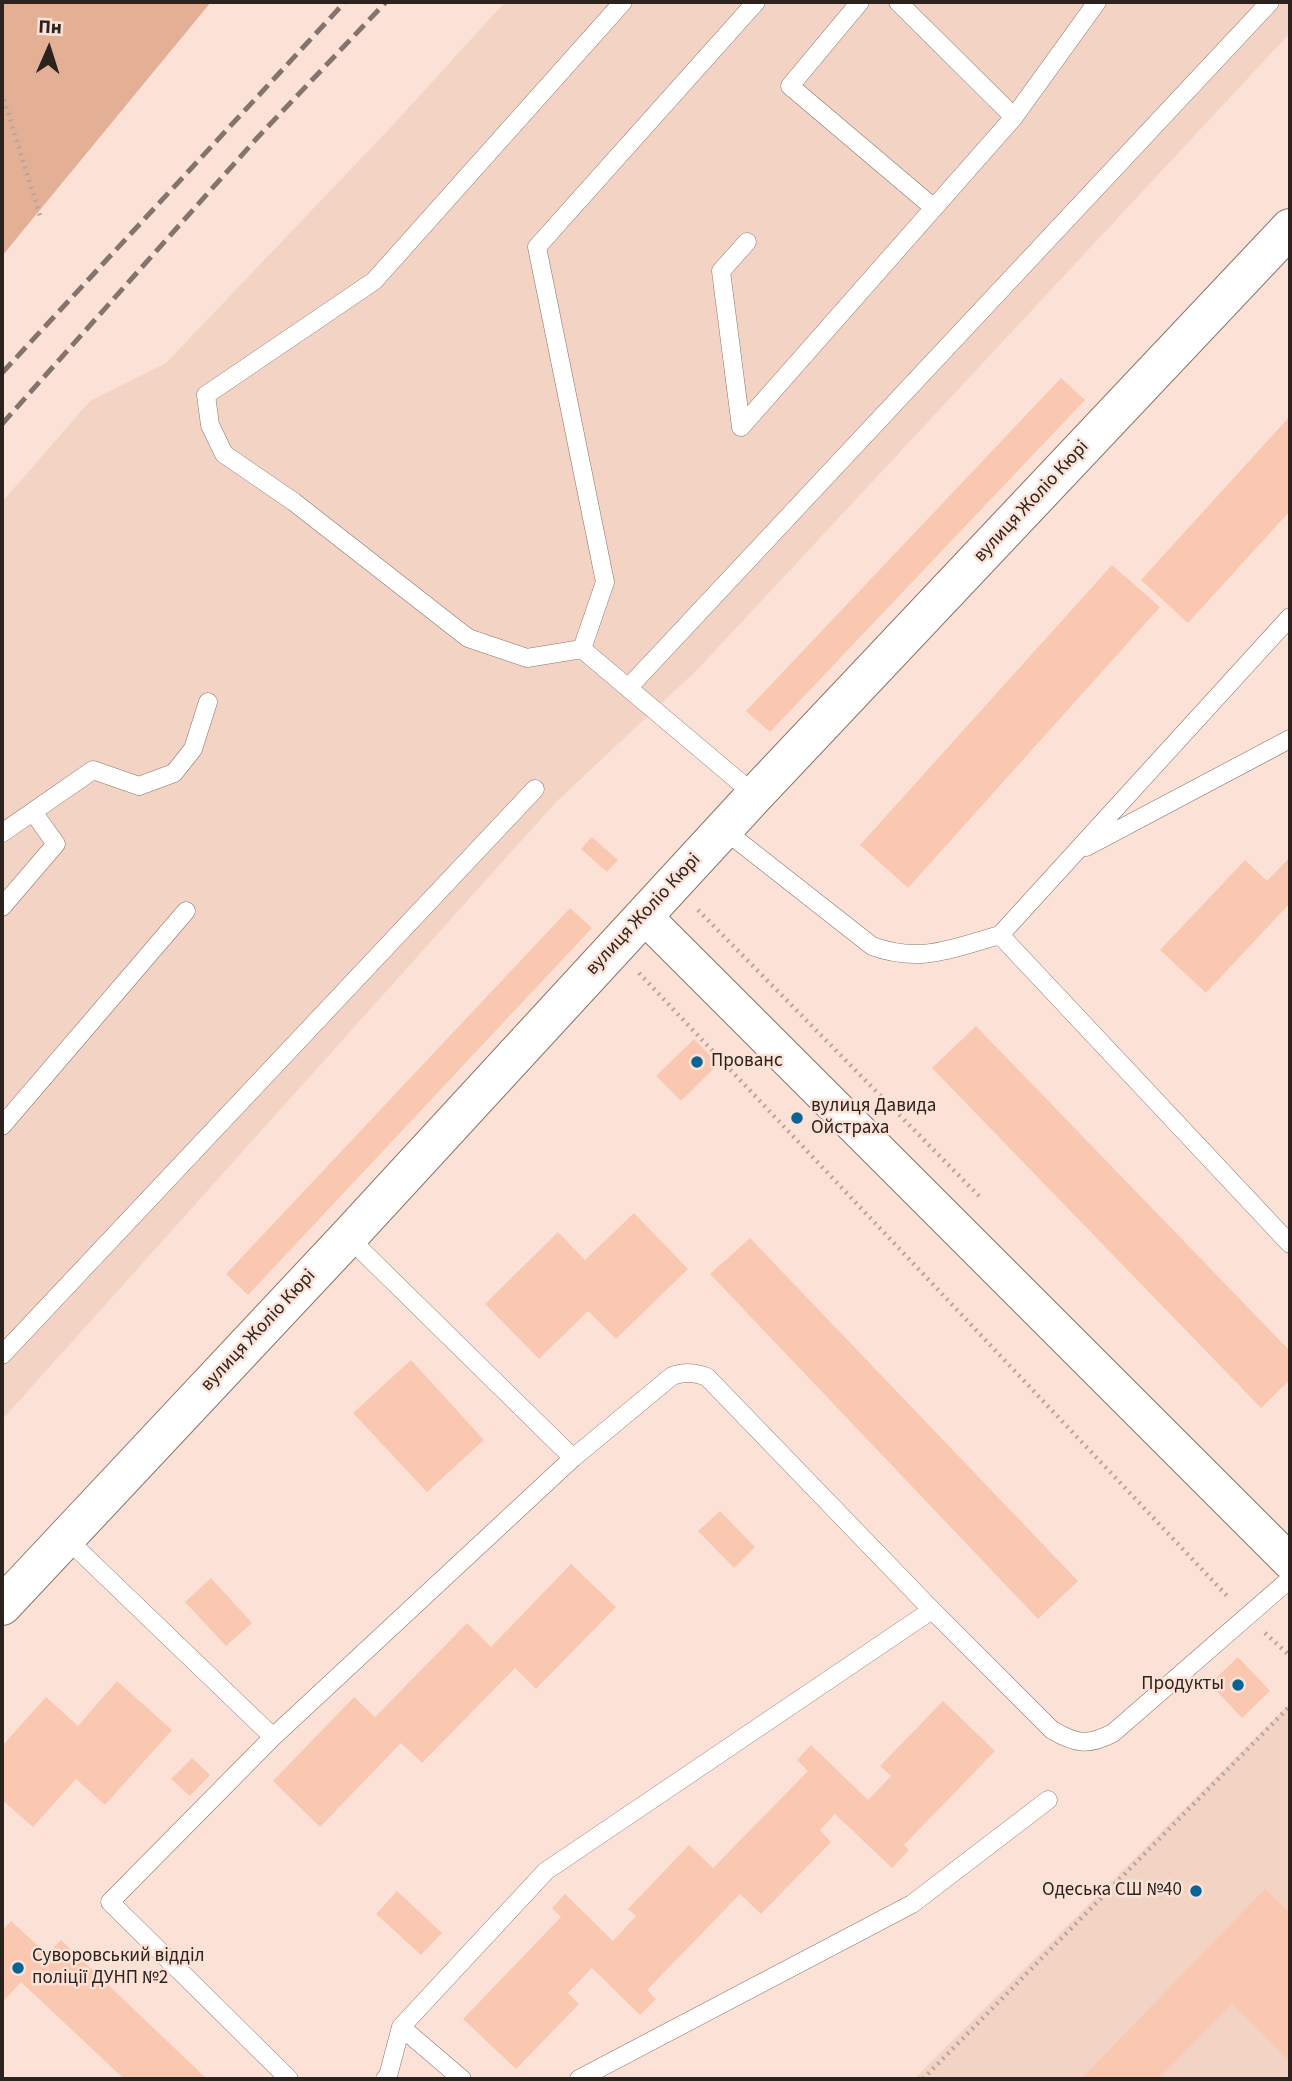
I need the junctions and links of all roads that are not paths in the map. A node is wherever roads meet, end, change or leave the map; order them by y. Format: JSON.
{"nodes":[{"id":1,"x":623,"y":2,"type":"edge"},
{"id":2,"x":756,"y":2,"type":"edge"},
{"id":3,"x":860,"y":2,"type":"edge"},
{"id":4,"x":898,"y":2,"type":"edge"},
{"id":5,"x":1097,"y":2,"type":"edge"},
{"id":6,"x":1270,"y":2,"type":"edge"},
{"id":7,"x":1014,"y":117,"type":"junction"},
{"id":8,"x":934,"y":208,"type":"junction"},
{"id":9,"x":1290,"y":228,"type":"edge"},
{"id":10,"x":747,"y":242,"type":"dead end"},
{"id":11,"x":1290,"y":617,"type":"edge"},
{"id":12,"x":582,"y":649,"type":"junction"},
{"id":13,"x":628,"y":688,"type":"junction"},
{"id":14,"x":208,"y":702,"type":"dead end"},
{"id":15,"x":1290,"y":739,"type":"edge"},
{"id":16,"x":535,"y":789,"type":"dead end"},
{"id":17,"x":755,"y":794,"type":"junction"},
{"id":18,"x":33,"y":812,"type":"junction"},
{"id":19,"x":723,"y":830,"type":"junction"},
{"id":20,"x":2,"y":833,"type":"edge"},
{"id":21,"x":1073,"y":853,"type":"junction"},
{"id":22,"x":2,"y":907,"type":"edge"},
{"id":23,"x":187,"y":911,"type":"dead end"},
{"id":24,"x":645,"y":916,"type":"junction"},
{"id":25,"x":1000,"y":935,"type":"junction"},
{"id":26,"x":2,"y":1126,"type":"edge"},
{"id":27,"x":348,"y":1237,"type":"junction"},
{"id":28,"x":1290,"y":1244,"type":"edge"},
{"id":29,"x":2,"y":1355,"type":"edge"},
{"id":30,"x":572,"y":1458,"type":"junction"},
{"id":31,"x":65,"y":1537,"type":"junction"},
{"id":32,"x":1290,"y":1562,"type":"edge"},
{"id":33,"x":1290,"y":1579,"type":"edge"},
{"id":34,"x":2,"y":1606,"type":"edge"},
{"id":35,"x":932,"y":1609,"type":"junction"},
{"id":36,"x":273,"y":1737,"type":"junction"},
{"id":37,"x":1048,"y":1800,"type":"dead end"},
{"id":38,"x":401,"y":2027,"type":"junction"},
{"id":39,"x":289,"y":2079,"type":"edge"},
{"id":40,"x":386,"y":2079,"type":"edge"},
{"id":41,"x":462,"y":2079,"type":"edge"},
{"id":42,"x":579,"y":2079,"type":"edge"}],
"edges":[{"from":1,"to":12,"type":"lane"},
{"from":2,"to":12,"type":"lane"},
{"from":3,"to":8,"type":"lane"},
{"from":4,"to":7,"type":"lane"},
{"from":5,"to":7,"type":"lane"},
{"from":6,"to":13,"type":"lane"},
{"from":7,"to":8,"type":"lane"},
{"from":8,"to":10,"type":"lane"},
{"from":9,"to":17,"type":"street","name":"вулиця Жоліо Кюрі"},
{"from":11,"to":21,"type":"lane"},
{"from":12,"to":13,"type":"lane"},
{"from":13,"to":17,"type":"lane"},
{"from":14,"to":18,"type":"lane"},
{"from":15,"to":21,"type":"lane"},
{"from":16,"to":29,"type":"lane"},
{"from":17,"to":19,"type":"street","name":"вулиця Жоліо Кюрі"},
{"from":18,"to":20,"type":"lane"},
{"from":18,"to":22,"type":"lane"},
{"from":19,"to":24,"type":"street","name":"вулиця Жоліо Кюрі"},
{"from":19,"to":25,"type":"lane"},
{"from":21,"to":25,"type":"lane"},
{"from":23,"to":26,"type":"lane"},
{"from":24,"to":27,"type":"street","name":"вулиця Жоліо Кюрі"},
{"from":24,"to":32,"type":"street"},
{"from":25,"to":28,"type":"lane"},
{"from":27,"to":30,"type":"lane"},
{"from":27,"to":31,"type":"street","name":"вулиця Жоліо Кюрі"},
{"from":30,"to":35,"type":"lane"},
{"from":30,"to":36,"type":"lane"},
{"from":31,"to":34,"type":"street","name":"вулиця Жоліо Кюрі"},
{"from":31,"to":36,"type":"lane"},
{"from":33,"to":35,"type":"lane"},
{"from":35,"to":38,"type":"lane"},
{"from":36,"to":39,"type":"lane"},
{"from":37,"to":42,"type":"lane"},
{"from":38,"to":40,"type":"lane"},
{"from":38,"to":41,"type":"lane"}]}
